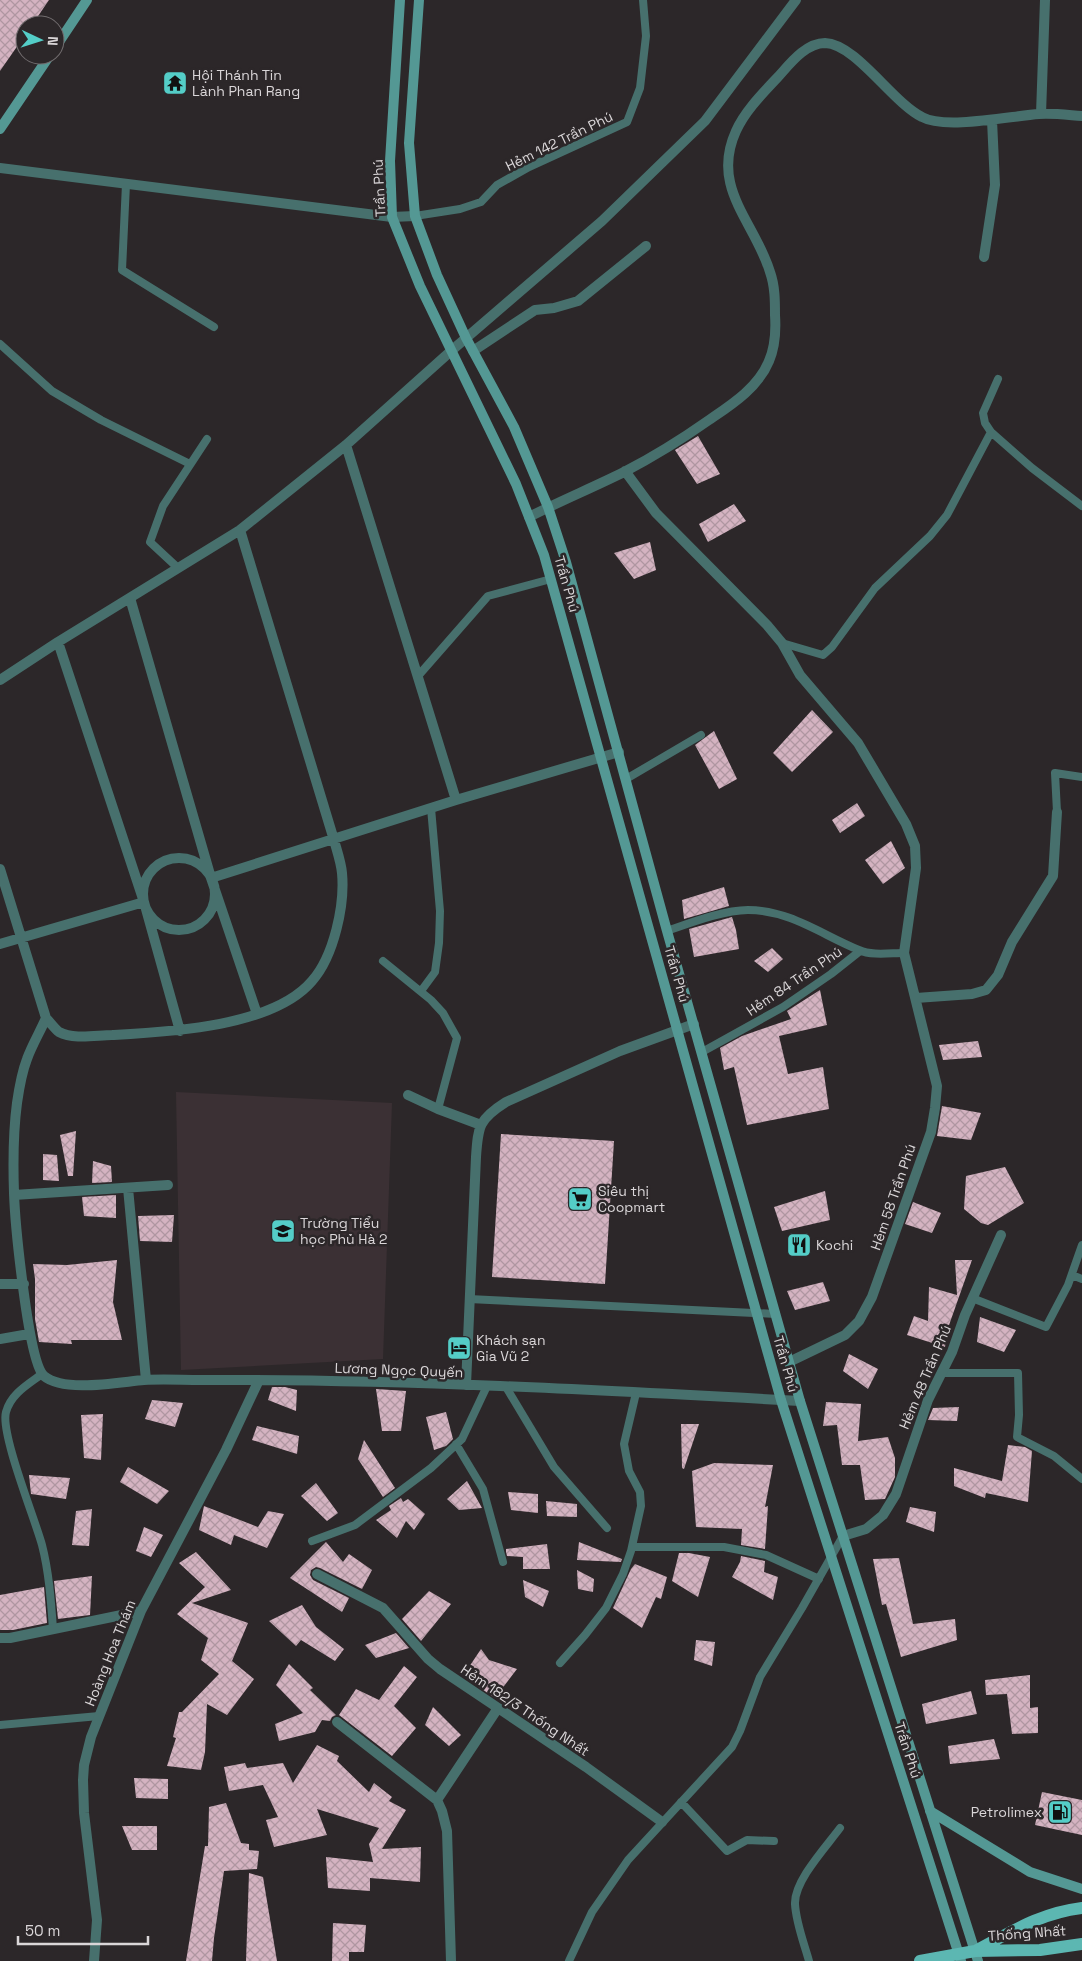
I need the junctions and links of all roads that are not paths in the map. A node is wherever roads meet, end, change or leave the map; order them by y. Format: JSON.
{"nodes":[{"id":1,"x":87,"y":0,"type":"edge"},
{"id":2,"x":400,"y":0,"type":"edge"},
{"id":3,"x":419,"y":0,"type":"edge"},
{"id":4,"x":643,"y":0,"type":"edge"},
{"id":5,"x":796,"y":0,"type":"edge"},
{"id":6,"x":1045,"y":0,"type":"edge"},
{"id":7,"x":65,"y":33,"type":"edge"},
{"id":8,"x":43,"y":65,"type":"edge"},
{"id":9,"x":1041,"y":114,"type":"junction"},
{"id":10,"x":1082,"y":116,"type":"edge"},
{"id":11,"x":992,"y":120,"type":"junction"},
{"id":12,"x":0,"y":128,"type":"edge"},
{"id":13,"x":0,"y":168,"type":"edge"},
{"id":14,"x":126,"y":184,"type":"junction"},
{"id":15,"x":415,"y":216,"type":"junction"},
{"id":16,"x":392,"y":217,"type":"junction"},
{"id":17,"x":646,"y":246,"type":"dead end"},
{"id":18,"x":984,"y":257,"type":"dead end"},
{"id":19,"x":214,"y":327,"type":"dead end"},
{"id":20,"x":466,"y":338,"type":"junction"},
{"id":21,"x":0,"y":344,"type":"edge"},
{"id":22,"x":451,"y":351,"type":"junction"},
{"id":23,"x":473,"y":351,"type":"junction"},
{"id":24,"x":998,"y":379,"type":"dead end"},
{"id":25,"x":991,"y":432,"type":"junction"},
{"id":26,"x":207,"y":438,"type":"dead end"},
{"id":27,"x":346,"y":445,"type":"junction"},
{"id":28,"x":190,"y":464,"type":"junction"},
{"id":29,"x":625,"y":472,"type":"junction"},
{"id":30,"x":1082,"y":506,"type":"edge"},
{"id":31,"x":548,"y":507,"type":"junction"},
{"id":32,"x":529,"y":516,"type":"junction"},
{"id":33,"x":240,"y":530,"type":"junction"},
{"id":34,"x":178,"y":568,"type":"junction"},
{"id":35,"x":551,"y":579,"type":"junction"},
{"id":36,"x":130,"y":598,"type":"junction"},
{"id":37,"x":58,"y":642,"type":"junction"},
{"id":38,"x":782,"y":643,"type":"junction"},
{"id":39,"x":418,"y":676,"type":"junction"},
{"id":40,"x":0,"y":680,"type":"edge"},
{"id":41,"x":701,"y":735,"type":"dead end"},
{"id":42,"x":619,"y":752,"type":"junction"},
{"id":43,"x":602,"y":758,"type":"junction"},
{"id":44,"x":1082,"y":777,"type":"edge"},
{"id":45,"x":626,"y":779,"type":"junction"},
{"id":46,"x":456,"y":800,"type":"junction"},
{"id":47,"x":431,"y":808,"type":"junction"},
{"id":48,"x":1057,"y":812,"type":"joint"},
{"id":49,"x":334,"y":840,"type":"junction"},
{"id":50,"x":0,"y":869,"type":"edge"},
{"id":51,"x":211,"y":878,"type":"junction"},
{"id":52,"x":144,"y":902,"type":"junction"},
{"id":53,"x":667,"y":930,"type":"junction"},
{"id":54,"x":20,"y":937,"type":"junction"},
{"id":55,"x":0,"y":944,"type":"edge"},
{"id":56,"x":860,"y":951,"type":"junction"},
{"id":57,"x":904,"y":953,"type":"junction"},
{"id":58,"x":383,"y":961,"type":"dead end"},
{"id":59,"x":421,"y":991,"type":"junction"},
{"id":60,"x":916,"y":998,"type":"junction"},
{"id":61,"x":257,"y":1014,"type":"junction"},
{"id":62,"x":46,"y":1018,"type":"junction"},
{"id":63,"x":694,"y":1024,"type":"junction"},
{"id":64,"x":180,"y":1030,"type":"junction"},
{"id":65,"x":678,"y":1030,"type":"junction"},
{"id":66,"x":702,"y":1052,"type":"junction"},
{"id":67,"x":408,"y":1095,"type":"dead end"},
{"id":68,"x":438,"y":1110,"type":"junction"},
{"id":69,"x":480,"y":1125,"type":"junction"},
{"id":70,"x":168,"y":1184,"type":"dead end"},
{"id":71,"x":128,"y":1188,"type":"junction"},
{"id":72,"x":14,"y":1194,"type":"junction"},
{"id":73,"x":1001,"y":1235,"type":"dead end"},
{"id":74,"x":1082,"y":1245,"type":"edge"},
{"id":75,"x":1072,"y":1275,"type":"junction"},
{"id":76,"x":1082,"y":1279,"type":"edge"},
{"id":77,"x":0,"y":1284,"type":"edge"},
{"id":78,"x":24,"y":1284,"type":"junction"},
{"id":79,"x":972,"y":1298,"type":"junction"},
{"id":80,"x":469,"y":1300,"type":"junction"},
{"id":81,"x":757,"y":1313,"type":"junction"},
{"id":82,"x":776,"y":1314,"type":"junction"},
{"id":83,"x":29,"y":1334,"type":"junction"},
{"id":84,"x":0,"y":1339,"type":"edge"},
{"id":85,"x":789,"y":1362,"type":"junction"},
{"id":86,"x":42,"y":1374,"type":"junction"},
{"id":87,"x":941,"y":1374,"type":"junction"},
{"id":88,"x":146,"y":1380,"type":"junction"},
{"id":89,"x":259,"y":1380,"type":"junction"},
{"id":90,"x":466,"y":1385,"type":"junction"},
{"id":91,"x":486,"y":1386,"type":"junction"},
{"id":92,"x":506,"y":1387,"type":"junction"},
{"id":93,"x":636,"y":1393,"type":"junction"},
{"id":94,"x":781,"y":1400,"type":"junction"},
{"id":95,"x":800,"y":1400,"type":"junction"},
{"id":96,"x":456,"y":1444,"type":"junction"},
{"id":97,"x":1082,"y":1479,"type":"edge"},
{"id":98,"x":607,"y":1528,"type":"dead end"},
{"id":99,"x":843,"y":1536,"type":"junction"},
{"id":100,"x":312,"y":1541,"type":"dead end"},
{"id":101,"x":632,"y":1547,"type":"junction"},
{"id":102,"x":832,"y":1556,"type":"junction"},
{"id":103,"x":503,"y":1562,"type":"dead end"},
{"id":104,"x":317,"y":1574,"type":"dead end"},
{"id":105,"x":819,"y":1579,"type":"junction"},
{"id":106,"x":141,"y":1611,"type":"junction"},
{"id":107,"x":53,"y":1629,"type":"junction"},
{"id":108,"x":0,"y":1638,"type":"edge"},
{"id":109,"x":560,"y":1663,"type":"dead end"},
{"id":110,"x":498,"y":1708,"type":"junction"},
{"id":111,"x":99,"y":1716,"type":"junction"},
{"id":112,"x":337,"y":1722,"type":"dead end"},
{"id":113,"x":0,"y":1725,"type":"edge"},
{"id":114,"x":437,"y":1800,"type":"junction"},
{"id":115,"x":681,"y":1802,"type":"junction"},
{"id":116,"x":930,"y":1811,"type":"junction"},
{"id":117,"x":662,"y":1822,"type":"junction"},
{"id":118,"x":840,"y":1828,"type":"dead end"},
{"id":119,"x":774,"y":1841,"type":"dead end"},
{"id":120,"x":1082,"y":1888,"type":"edge"},
{"id":121,"x":1082,"y":1908,"type":"edge"},
{"id":122,"x":1082,"y":1944,"type":"edge"},
{"id":123,"x":976,"y":1956,"type":"edge"},
{"id":124,"x":960,"y":1958,"type":"edge"},
{"id":125,"x":94,"y":1961,"type":"edge"},
{"id":126,"x":451,"y":1961,"type":"edge"},
{"id":127,"x":568,"y":1961,"type":"edge"},
{"id":128,"x":809,"y":1961,"type":"edge"},
{"id":129,"x":920,"y":1961,"type":"edge"}],
"edges":[{"from":1,"to":7,"type":"main road"},
{"from":2,"to":16,"type":"main road","name":"Trần Phú"},
{"from":3,"to":15,"type":"main road","name":"Trần Phú"},
{"from":4,"to":15,"type":"lane","name":"Hẻm 142 Trần Phú"},
{"from":5,"to":20,"type":"street"},
{"from":6,"to":9,"type":"street"},
{"from":8,"to":12,"type":"main road"},
{"from":9,"to":10,"type":"street"},
{"from":9,"to":11,"type":"street"},
{"from":11,"to":18,"type":"street"},
{"from":11,"to":29,"type":"street"},
{"from":13,"to":14,"type":"street"},
{"from":14,"to":16,"type":"street"},
{"from":14,"to":19,"type":"lane"},
{"from":15,"to":16,"type":"street"},
{"from":15,"to":20,"type":"main road","name":"Trần Phú"},
{"from":16,"to":22,"type":"main road","name":"Trần Phú"},
{"from":17,"to":23,"type":"street"},
{"from":20,"to":22,"type":"street"},
{"from":20,"to":23,"type":"main road","name":"Trần Phú"},
{"from":21,"to":28,"type":"lane"},
{"from":22,"to":27,"type":"street"},
{"from":22,"to":32,"type":"main road","name":"Trần Phú"},
{"from":23,"to":31,"type":"main road","name":"Trần Phú"},
{"from":24,"to":25,"type":"lane"},
{"from":25,"to":30,"type":"lane"},
{"from":25,"to":38,"type":"lane"},
{"from":26,"to":28,"type":"lane"},
{"from":27,"to":33,"type":"street"},
{"from":27,"to":39,"type":"street"},
{"from":28,"to":34,"type":"lane"},
{"from":29,"to":31,"type":"street"},
{"from":29,"to":38,"type":"street"},
{"from":31,"to":32,"type":"street"},
{"from":31,"to":42,"type":"main road","name":"Trần Phú"},
{"from":32,"to":35,"type":"main road","name":"Trần Phú"},
{"from":33,"to":34,"type":"street"},
{"from":33,"to":49,"type":"street"},
{"from":34,"to":36,"type":"street"},
{"from":35,"to":39,"type":"lane"},
{"from":35,"to":43,"type":"main road","name":"Trần Phú"},
{"from":36,"to":37,"type":"street"},
{"from":36,"to":51,"type":"street"},
{"from":37,"to":40,"type":"street"},
{"from":37,"to":52,"type":"street"},
{"from":38,"to":57,"type":"street"},
{"from":39,"to":46,"type":"street"},
{"from":41,"to":45,"type":"lane"},
{"from":42,"to":43,"type":"street"},
{"from":42,"to":45,"type":"main road","name":"Trần Phú"},
{"from":43,"to":46,"type":"street"},
{"from":43,"to":65,"type":"main road","name":"Trần Phú"},
{"from":44,"to":48,"type":"lane"},
{"from":45,"to":53,"type":"main road","name":"Trần Phú"},
{"from":46,"to":47,"type":"street"},
{"from":47,"to":49,"type":"street"},
{"from":47,"to":59,"type":"lane"},
{"from":48,"to":60,"type":"street"},
{"from":49,"to":51,"type":"street"},
{"from":49,"to":61,"type":"street"},
{"from":50,"to":54,"type":"street"},
{"from":51,"to":52,"type":"street"},
{"from":51,"to":52,"type":"street"},
{"from":51,"to":61,"type":"street"},
{"from":52,"to":54,"type":"street"},
{"from":52,"to":64,"type":"street"},
{"from":53,"to":56,"type":"lane"},
{"from":53,"to":63,"type":"main road","name":"Trần Phú"},
{"from":54,"to":55,"type":"street"},
{"from":54,"to":62,"type":"street"},
{"from":56,"to":57,"type":"lane","name":"Hẻm 84 Trần Phú"},
{"from":56,"to":66,"type":"lane","name":"Hẻm 84 Trần Phú"},
{"from":57,"to":60,"type":"street","name":"Hẻm 58 Trần Phú"},
{"from":58,"to":59,"type":"lane"},
{"from":59,"to":68,"type":"lane"},
{"from":60,"to":85,"type":"street","name":"Hẻm 58 Trần Phú"},
{"from":61,"to":64,"type":"street"},
{"from":62,"to":64,"type":"street"},
{"from":62,"to":72,"type":"street"},
{"from":63,"to":65,"type":"street"},
{"from":63,"to":66,"type":"main road","name":"Trần Phú"},
{"from":65,"to":69,"type":"street"},
{"from":65,"to":81,"type":"main road","name":"Trần Phú"},
{"from":66,"to":82,"type":"main road","name":"Trần Phú"},
{"from":67,"to":68,"type":"street"},
{"from":68,"to":69,"type":"street"},
{"from":69,"to":80,"type":"street"},
{"from":70,"to":71,"type":"street"},
{"from":71,"to":72,"type":"street"},
{"from":71,"to":88,"type":"street"},
{"from":72,"to":78,"type":"street"},
{"from":73,"to":79,"type":"street","name":"Hẻm 48 Trần Phú"},
{"from":74,"to":75,"type":"lane"},
{"from":75,"to":76,"type":"lane"},
{"from":75,"to":79,"type":"lane"},
{"from":77,"to":78,"type":"street"},
{"from":78,"to":83,"type":"street"},
{"from":79,"to":87,"type":"street","name":"Hẻm 48 Trần Phú"},
{"from":80,"to":81,"type":"lane"},
{"from":80,"to":90,"type":"street"},
{"from":81,"to":82,"type":"lane"},
{"from":81,"to":94,"type":"main road","name":"Trần Phú"},
{"from":82,"to":85,"type":"main road","name":"Trần Phú"},
{"from":83,"to":84,"type":"street"},
{"from":83,"to":86,"type":"street"},
{"from":85,"to":95,"type":"main road","name":"Trần Phú"},
{"from":86,"to":88,"type":"street","name":"Lương Ngọc Quyến"},
{"from":86,"to":107,"type":"lane"},
{"from":87,"to":97,"type":"lane"},
{"from":87,"to":99,"type":"street","name":"Hẻm 48 Trần Phú"},
{"from":88,"to":89,"type":"street","name":"Lương Ngọc Quyến"},
{"from":89,"to":90,"type":"street","name":"Lương Ngọc Quyến"},
{"from":89,"to":106,"type":"street","name":"Hoàng Hoa Thám"},
{"from":90,"to":91,"type":"street","name":"Lương Ngọc Quyến"},
{"from":91,"to":92,"type":"street","name":"Lương Ngọc Quyến"},
{"from":91,"to":96,"type":"lane"},
{"from":92,"to":93,"type":"street","name":"Lương Ngọc Quyến"},
{"from":92,"to":98,"type":"lane"},
{"from":93,"to":94,"type":"street","name":"Lương Ngọc Quyến"},
{"from":93,"to":101,"type":"lane"},
{"from":94,"to":95,"type":"street","name":"Lương Ngọc Quyến"},
{"from":94,"to":102,"type":"main road","name":"Trần Phú"},
{"from":95,"to":99,"type":"main road","name":"Trần Phú"},
{"from":96,"to":100,"type":"lane"},
{"from":96,"to":103,"type":"lane"},
{"from":99,"to":102,"type":"lane"},
{"from":99,"to":116,"type":"main road","name":"Trần Phú"},
{"from":101,"to":105,"type":"lane"},
{"from":101,"to":109,"type":"lane"},
{"from":102,"to":105,"type":"lane"},
{"from":102,"to":124,"type":"main road","name":"Trần Phú"},
{"from":104,"to":110,"type":"street","name":"Hẻm 182/3 Thống Nhất"},
{"from":105,"to":115,"type":"lane"},
{"from":106,"to":107,"type":"street"},
{"from":106,"to":111,"type":"street","name":"Hoàng Hoa Thám"},
{"from":107,"to":108,"type":"street"},
{"from":110,"to":114,"type":"street"},
{"from":110,"to":117,"type":"street","name":"Hẻm 182/3 Thống Nhất"},
{"from":111,"to":113,"type":"lane"},
{"from":111,"to":125,"type":"street","name":"Hoàng Hoa Thám"},
{"from":112,"to":114,"type":"street"},
{"from":114,"to":126,"type":"street"},
{"from":115,"to":117,"type":"lane"},
{"from":115,"to":119,"type":"lane"},
{"from":116,"to":120,"type":"main road"},
{"from":116,"to":123,"type":"main road","name":"Trần Phú"},
{"from":117,"to":127,"type":"lane"},
{"from":118,"to":128,"type":"lane"},
{"from":121,"to":123,"type":"main road","name":"Thống Nhất"},
{"from":122,"to":123,"type":"main road","name":"Thống Nhất"},
{"from":123,"to":124,"type":"main road","name":"Thống Nhất"},
{"from":124,"to":129,"type":"main road","name":"Thống Nhất"}]}
